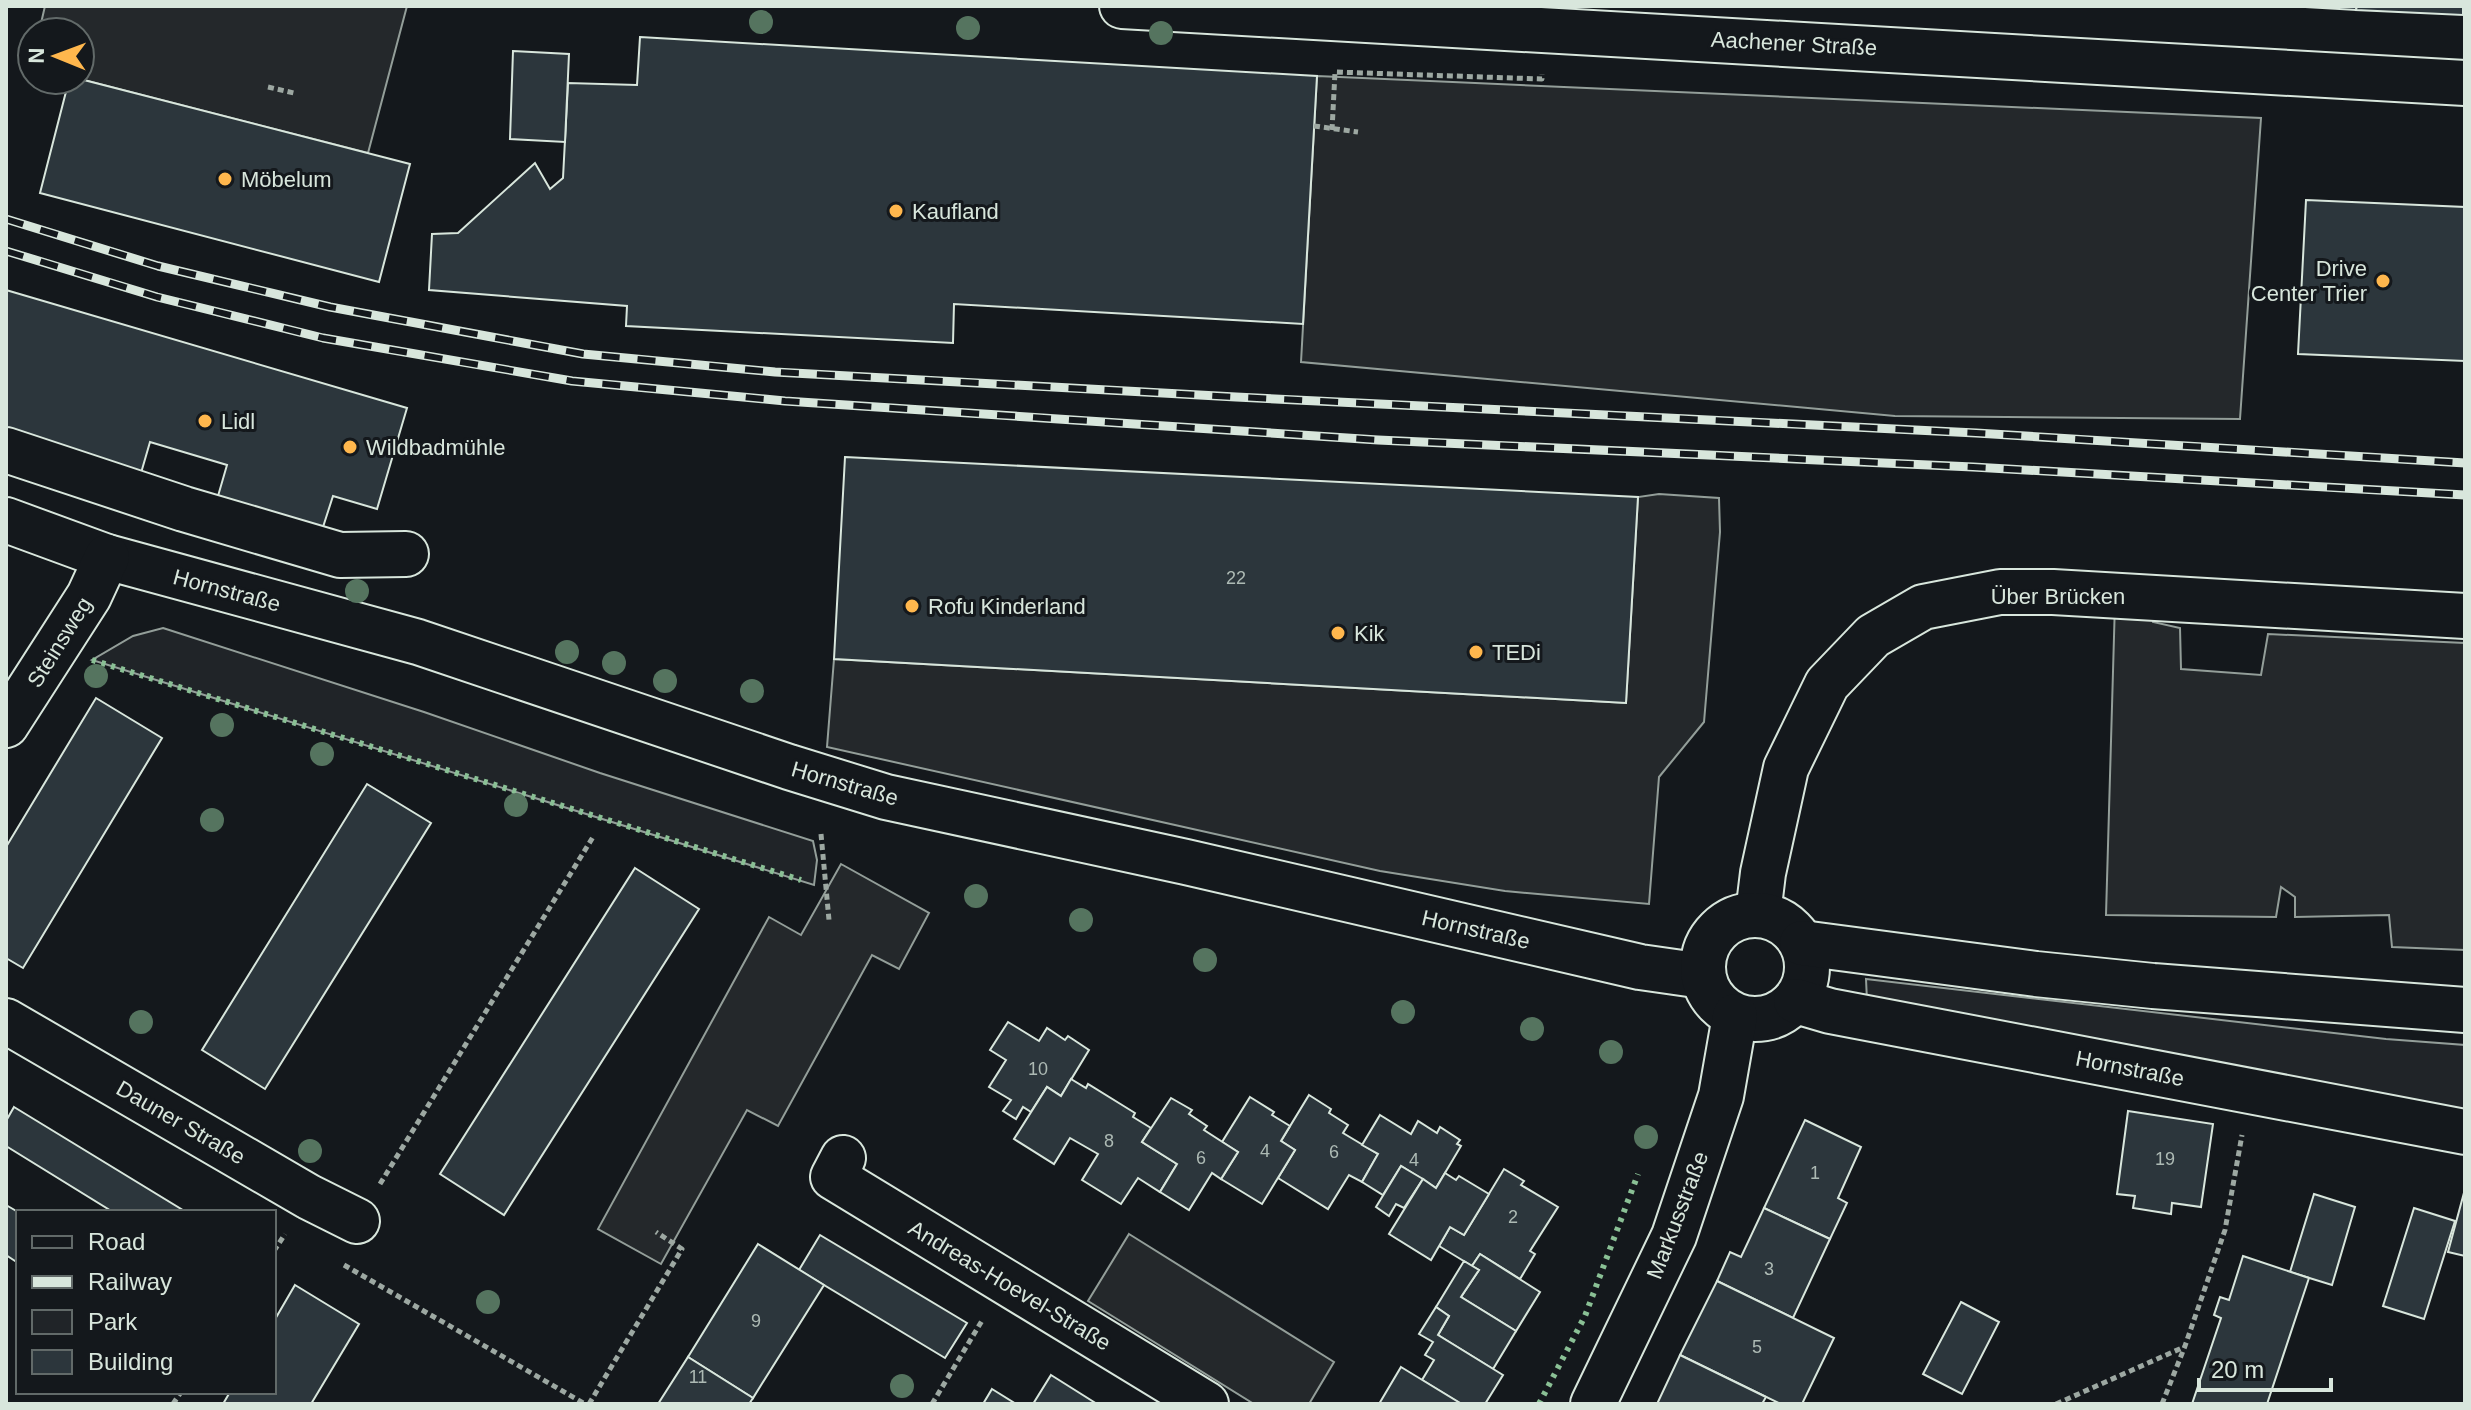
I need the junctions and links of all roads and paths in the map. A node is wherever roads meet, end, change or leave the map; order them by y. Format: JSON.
{"nodes":[{"id":1,"x":1122,"y":6,"type":"edge"},
{"id":2,"x":1543,"y":65,"type":"dead end"},
{"id":3,"x":2465,"y":83,"type":"edge"},
{"id":4,"x":268,"y":87,"type":"dead end"},
{"id":5,"x":294,"y":93,"type":"dead end"},
{"id":6,"x":1314,"y":126,"type":"dead end"},
{"id":7,"x":1332,"y":130,"type":"junction"},
{"id":8,"x":1358,"y":132,"type":"dead end"},
{"id":9,"x":6,"y":450,"type":"edge"},
{"id":10,"x":6,"y":520,"type":"edge"},
{"id":11,"x":406,"y":554,"type":"dead end"},
{"id":12,"x":107,"y":557,"type":"junction"},
{"id":13,"x":2465,"y":616,"type":"edge"},
{"id":14,"x":6,"y":725,"type":"edge"},
{"id":15,"x":821,"y":834,"type":"dead end"},
{"id":16,"x":593,"y":837,"type":"dead end"},
{"id":17,"x":1758,"y":914,"type":"junction"},
{"id":18,"x":829,"y":920,"type":"dead end"},
{"id":19,"x":1802,"y":943,"type":"junction"},
{"id":20,"x":1703,"y":976,"type":"junction"},
{"id":21,"x":1796,"y":1001,"type":"junction"},
{"id":22,"x":2465,"y":1010,"type":"edge"},
{"id":23,"x":1735,"y":1016,"type":"junction"},
{"id":24,"x":6,"y":1021,"type":"edge"},
{"id":25,"x":2249,"y":1091,"type":"junction"},
{"id":26,"x":2465,"y":1132,"type":"edge"},
{"id":27,"x":843,"y":1158,"type":"dead end"},
{"id":28,"x":357,"y":1221,"type":"junction"},
{"id":29,"x":656,"y":1232,"type":"dead end"},
{"id":30,"x":1006,"y":1281,"type":"junction"},
{"id":31,"x":2185,"y":1346,"type":"junction"},
{"id":32,"x":587,"y":1404,"type":"edge"},
{"id":33,"x":932,"y":1404,"type":"edge"},
{"id":34,"x":1206,"y":1404,"type":"edge"},
{"id":35,"x":1593,"y":1404,"type":"edge"},
{"id":36,"x":2056,"y":1404,"type":"edge"},
{"id":37,"x":2162,"y":1404,"type":"edge"}],
"edges":[{"from":1,"to":3,"type":"street","name":"Aachener Straße"},
{"from":2,"to":7,"type":"path"},
{"from":4,"to":5,"type":"path"},
{"from":6,"to":7,"type":"path"},
{"from":7,"to":8,"type":"path"},
{"from":9,"to":11,"type":"street"},
{"from":10,"to":12,"type":"street","name":"Hornstraße"},
{"from":12,"to":14,"type":"street","name":"Steinsweg"},
{"from":12,"to":20,"type":"street","name":"Hornstraße"},
{"from":13,"to":17,"type":"street","name":"Über Brücken"},
{"from":15,"to":18,"type":"path"},
{"from":16,"to":28,"type":"path"},
{"from":17,"to":19,"type":"street"},
{"from":17,"to":20,"type":"street"},
{"from":19,"to":21,"type":"street"},
{"from":19,"to":22,"type":"street"},
{"from":20,"to":23,"type":"street"},
{"from":21,"to":23,"type":"street"},
{"from":21,"to":25,"type":"street","name":"Hornstraße"},
{"from":23,"to":35,"type":"street","name":"Markusstraße"},
{"from":24,"to":28,"type":"street","name":"Dauner Straße"},
{"from":25,"to":26,"type":"street","name":"Hornstraße"},
{"from":25,"to":31,"type":"path"},
{"from":27,"to":30,"type":"street","name":"Andreas-Hoevel-Straße"},
{"from":28,"to":32,"type":"path"},
{"from":29,"to":32,"type":"path"},
{"from":30,"to":33,"type":"path"},
{"from":30,"to":34,"type":"street","name":"Andreas-Hoevel-Straße"},
{"from":31,"to":36,"type":"path"},
{"from":31,"to":37,"type":"path"}]}
